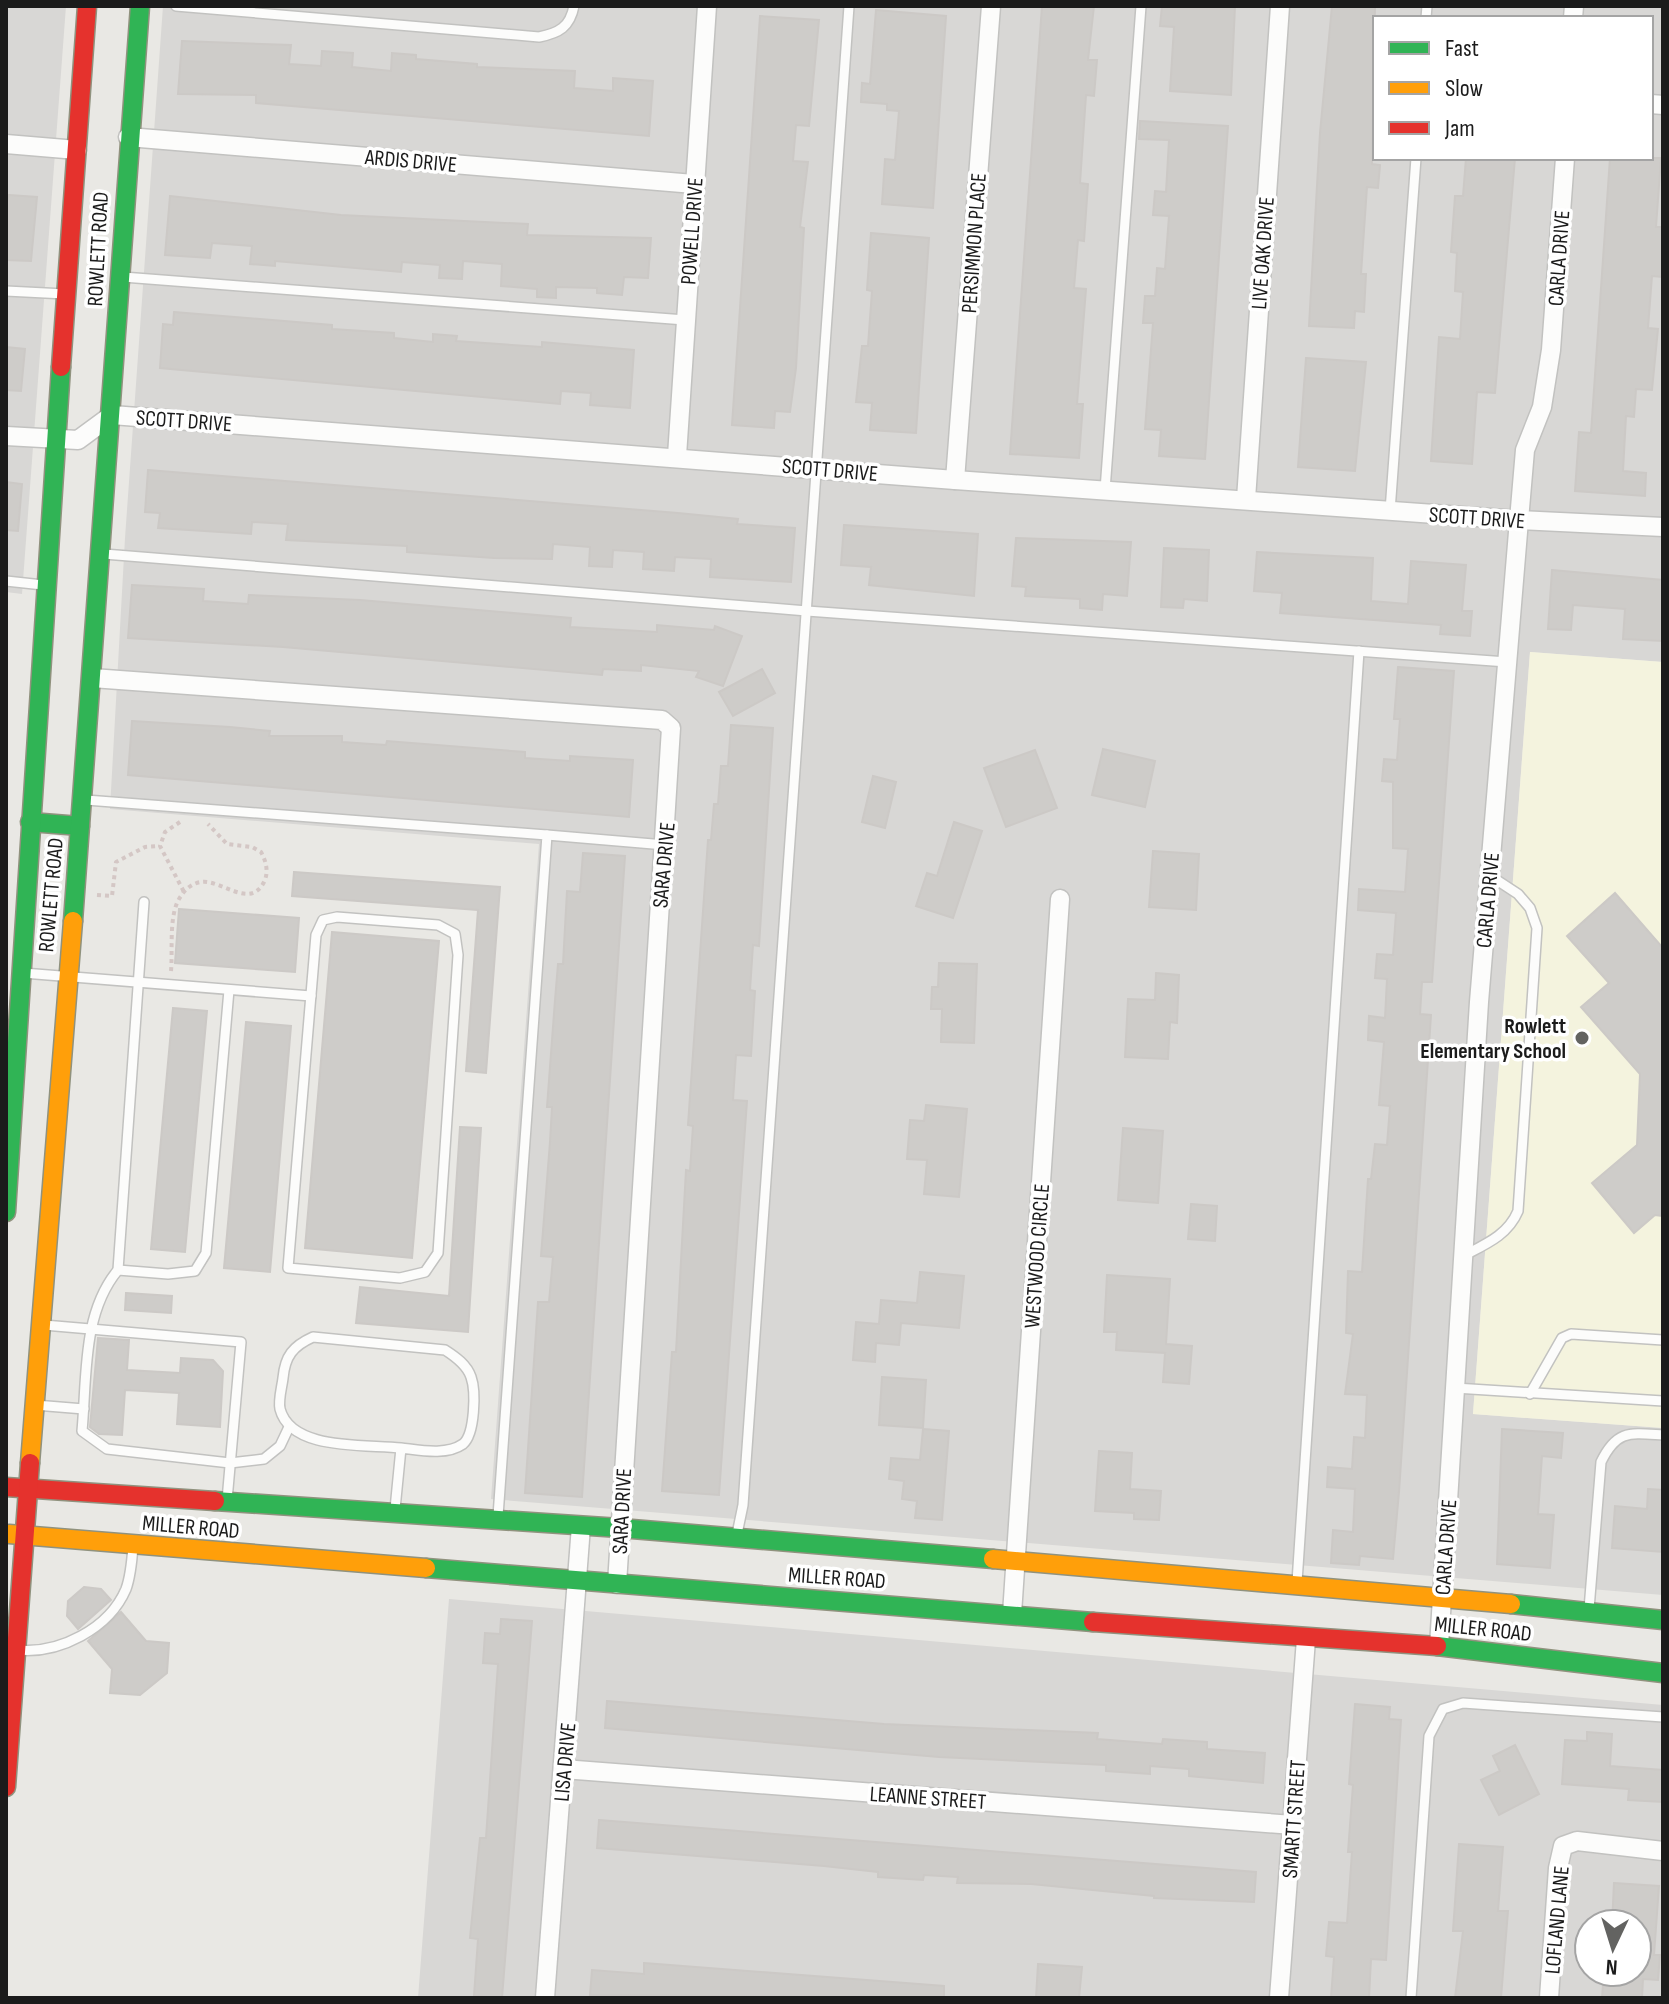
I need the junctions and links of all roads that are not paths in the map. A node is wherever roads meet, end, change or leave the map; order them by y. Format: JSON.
{"nodes":[{"id":1,"x":87,"y":6,"type":"edge"},
{"id":2,"x":140,"y":6,"type":"edge"},
{"id":3,"x":176,"y":6,"type":"edge"},
{"id":4,"x":574,"y":6,"type":"edge"},
{"id":5,"x":707,"y":6,"type":"edge"},
{"id":6,"x":849,"y":6,"type":"edge"},
{"id":7,"x":991,"y":6,"type":"edge"},
{"id":8,"x":1141,"y":6,"type":"edge"},
{"id":9,"x":1280,"y":6,"type":"edge"},
{"id":10,"x":128,"y":137,"type":"junction"},
{"id":11,"x":6,"y":144,"type":"edge"},
{"id":12,"x":77,"y":150,"type":"junction"},
{"id":13,"x":1416,"y":160,"type":"edge"},
{"id":14,"x":1565,"y":160,"type":"edge"},
{"id":15,"x":694,"y":184,"type":"junction"},
{"id":16,"x":119,"y":277,"type":"junction"},
{"id":17,"x":6,"y":291,"type":"edge"},
{"id":18,"x":69,"y":294,"type":"junction"},
{"id":19,"x":685,"y":320,"type":"junction"},
{"id":20,"x":112,"y":415,"type":"junction"},
{"id":21,"x":6,"y":436,"type":"edge"},
{"id":22,"x":57,"y":441,"type":"junction"},
{"id":23,"x":677,"y":456,"type":"junction"},
{"id":24,"x":817,"y":468,"type":"junction"},
{"id":25,"x":955,"y":480,"type":"junction"},
{"id":26,"x":1105,"y":490,"type":"junction"},
{"id":27,"x":1246,"y":499,"type":"junction"},
{"id":28,"x":1390,"y":511,"type":"junction"},
{"id":29,"x":1519,"y":520,"type":"junction"},
{"id":30,"x":1663,"y":527,"type":"edge"},
{"id":31,"x":100,"y":554,"type":"junction"},
{"id":32,"x":6,"y":581,"type":"edge"},
{"id":33,"x":46,"y":585,"type":"junction"},
{"id":34,"x":807,"y":611,"type":"junction"},
{"id":35,"x":1359,"y":651,"type":"junction"},
{"id":36,"x":1507,"y":662,"type":"junction"},
{"id":37,"x":92,"y":678,"type":"junction"},
{"id":38,"x":82,"y":800,"type":"junction"},
{"id":39,"x":30,"y":822,"type":"junction"},
{"id":40,"x":80,"y":826,"type":"junction"},
{"id":41,"x":547,"y":835,"type":"junction"},
{"id":42,"x":665,"y":845,"type":"junction"},
{"id":43,"x":1489,"y":875,"type":"junction"},
{"id":44,"x":1060,"y":899,"type":"dead end"},
{"id":45,"x":144,"y":902,"type":"dead end"},
{"id":46,"x":21,"y":973,"type":"junction"},
{"id":47,"x":67,"y":977,"type":"junction"},
{"id":48,"x":139,"y":983,"type":"junction"},
{"id":49,"x":229,"y":990,"type":"junction"},
{"id":50,"x":311,"y":996,"type":"junction"},
{"id":51,"x":6,"y":1212,"type":"edge"},
{"id":52,"x":1463,"y":1256,"type":"junction"},
{"id":53,"x":118,"y":1270,"type":"junction"},
{"id":54,"x":38,"y":1325,"type":"junction"},
{"id":55,"x":91,"y":1329,"type":"junction"},
{"id":56,"x":1663,"y":1340,"type":"edge"},
{"id":57,"x":1455,"y":1388,"type":"junction"},
{"id":58,"x":1530,"y":1394,"type":"junction"},
{"id":59,"x":1663,"y":1401,"type":"edge"},
{"id":60,"x":32,"y":1405,"type":"junction"},
{"id":61,"x":84,"y":1409,"type":"junction"},
{"id":62,"x":289,"y":1427,"type":"junction"},
{"id":63,"x":1663,"y":1435,"type":"edge"},
{"id":64,"x":401,"y":1448,"type":"junction"},
{"id":65,"x":230,"y":1463,"type":"junction"},
{"id":66,"x":6,"y":1487,"type":"edge"},
{"id":67,"x":26,"y":1487,"type":"junction"},
{"id":68,"x":227,"y":1500,"type":"junction"},
{"id":69,"x":395,"y":1512,"type":"junction"},
{"id":70,"x":498,"y":1520,"type":"junction"},
{"id":71,"x":581,"y":1526,"type":"junction"},
{"id":72,"x":620,"y":1528,"type":"junction"},
{"id":73,"x":15,"y":1535,"type":"edge"},
{"id":74,"x":737,"y":1538,"type":"junction"},
{"id":75,"x":133,"y":1546,"type":"junction"},
{"id":76,"x":1016,"y":1561,"type":"junction"},
{"id":77,"x":578,"y":1581,"type":"junction"},
{"id":78,"x":617,"y":1584,"type":"junction"},
{"id":79,"x":1297,"y":1585,"type":"junction"},
{"id":80,"x":1442,"y":1597,"type":"junction"},
{"id":81,"x":1589,"y":1612,"type":"junction"},
{"id":82,"x":1012,"y":1614,"type":"junction"},
{"id":83,"x":1663,"y":1620,"type":"edge"},
{"id":84,"x":1306,"y":1639,"type":"junction"},
{"id":85,"x":1439,"y":1646,"type":"junction"},
{"id":86,"x":16,"y":1650,"type":"junction"},
{"id":87,"x":1663,"y":1673,"type":"edge"},
{"id":88,"x":1663,"y":1717,"type":"edge"},
{"id":89,"x":563,"y":1769,"type":"junction"},
{"id":90,"x":6,"y":1787,"type":"edge"},
{"id":91,"x":1293,"y":1825,"type":"junction"},
{"id":92,"x":1663,"y":1851,"type":"edge"},
{"id":93,"x":545,"y":1998,"type":"edge"},
{"id":94,"x":1279,"y":1998,"type":"edge"},
{"id":95,"x":1411,"y":1998,"type":"edge"},
{"id":96,"x":1549,"y":1998,"type":"edge"}],
"edges":[{"from":1,"to":12,"type":"main road","name":"ROWLETT ROAD"},
{"from":2,"to":10,"type":"main road","name":"ROWLETT ROAD"},
{"from":3,"to":4,"type":"lane"},
{"from":5,"to":15,"type":"street","name":"POWELL DRIVE"},
{"from":6,"to":24,"type":"lane"},
{"from":7,"to":25,"type":"street","name":"PERSIMMON PLACE"},
{"from":8,"to":26,"type":"lane"},
{"from":9,"to":27,"type":"street","name":"LIVE OAK DRIVE"},
{"from":10,"to":15,"type":"street","name":"ARDIS DRIVE"},
{"from":10,"to":16,"type":"main road","name":"ROWLETT ROAD"},
{"from":11,"to":12,"type":"street"},
{"from":12,"to":18,"type":"main road","name":"ROWLETT ROAD"},
{"from":13,"to":28,"type":"lane"},
{"from":14,"to":29,"type":"street","name":"CARLA DRIVE"},
{"from":15,"to":19,"type":"street","name":"POWELL DRIVE"},
{"from":16,"to":19,"type":"lane"},
{"from":16,"to":20,"type":"main road","name":"ROWLETT ROAD"},
{"from":17,"to":18,"type":"lane"},
{"from":18,"to":22,"type":"main road","name":"ROWLETT ROAD"},
{"from":19,"to":23,"type":"street","name":"POWELL DRIVE"},
{"from":20,"to":22,"type":"street","name":"SCOTT DRIVE"},
{"from":20,"to":23,"type":"street","name":"SCOTT DRIVE"},
{"from":20,"to":31,"type":"main road","name":"ROWLETT ROAD"},
{"from":21,"to":22,"type":"street","name":"SCOTT DRIVE"},
{"from":22,"to":33,"type":"main road","name":"ROWLETT ROAD"},
{"from":23,"to":24,"type":"street","name":"SCOTT DRIVE"},
{"from":24,"to":25,"type":"street","name":"SCOTT DRIVE"},
{"from":24,"to":34,"type":"lane"},
{"from":25,"to":26,"type":"street","name":"SCOTT DRIVE"},
{"from":26,"to":27,"type":"street","name":"SCOTT DRIVE"},
{"from":27,"to":28,"type":"street","name":"SCOTT DRIVE"},
{"from":28,"to":29,"type":"street","name":"SCOTT DRIVE"},
{"from":29,"to":30,"type":"street","name":"SCOTT DRIVE"},
{"from":29,"to":36,"type":"street","name":"CARLA DRIVE"},
{"from":31,"to":34,"type":"lane"},
{"from":31,"to":37,"type":"main road","name":"ROWLETT ROAD"},
{"from":32,"to":33,"type":"lane"},
{"from":33,"to":39,"type":"main road","name":"ROWLETT ROAD"},
{"from":34,"to":35,"type":"lane"},
{"from":34,"to":74,"type":"lane"},
{"from":35,"to":36,"type":"lane"},
{"from":35,"to":79,"type":"lane"},
{"from":36,"to":43,"type":"street","name":"CARLA DRIVE"},
{"from":37,"to":38,"type":"main road","name":"ROWLETT ROAD"},
{"from":37,"to":42,"type":"street","name":"SARA DRIVE"},
{"from":38,"to":40,"type":"main road","name":"ROWLETT ROAD"},
{"from":38,"to":41,"type":"lane"},
{"from":39,"to":40,"type":"main road"},
{"from":39,"to":46,"type":"main road","name":"ROWLETT ROAD"},
{"from":40,"to":47,"type":"main road","name":"ROWLETT ROAD"},
{"from":41,"to":42,"type":"lane"},
{"from":41,"to":70,"type":"lane"},
{"from":42,"to":72,"type":"street","name":"SARA DRIVE"},
{"from":43,"to":52,"type":"street","name":"CARLA DRIVE"},
{"from":43,"to":52,"type":"lane"},
{"from":44,"to":76,"type":"street","name":"WESTWOOD CIRCLE"},
{"from":45,"to":48,"type":"lane"},
{"from":46,"to":47,"type":"lane"},
{"from":46,"to":51,"type":"main road","name":"ROWLETT ROAD"},
{"from":47,"to":48,"type":"lane"},
{"from":47,"to":54,"type":"main road","name":"ROWLETT ROAD"},
{"from":48,"to":49,"type":"lane"},
{"from":48,"to":53,"type":"lane"},
{"from":49,"to":50,"type":"lane"},
{"from":49,"to":53,"type":"lane"},
{"from":50,"to":50,"type":"lane"},
{"from":52,"to":57,"type":"street","name":"CARLA DRIVE"},
{"from":53,"to":55,"type":"lane"},
{"from":54,"to":55,"type":"lane"},
{"from":54,"to":60,"type":"main road","name":"ROWLETT ROAD"},
{"from":55,"to":61,"type":"lane"},
{"from":55,"to":65,"type":"lane"},
{"from":56,"to":58,"type":"lane"},
{"from":57,"to":58,"type":"lane"},
{"from":57,"to":80,"type":"street","name":"CARLA DRIVE"},
{"from":58,"to":59,"type":"lane"},
{"from":60,"to":61,"type":"lane"},
{"from":60,"to":67,"type":"main road","name":"ROWLETT ROAD"},
{"from":61,"to":65,"type":"lane"},
{"from":62,"to":64,"type":"lane"},
{"from":62,"to":64,"type":"lane"},
{"from":62,"to":65,"type":"lane"},
{"from":63,"to":81,"type":"lane"},
{"from":64,"to":69,"type":"lane"},
{"from":65,"to":68,"type":"lane"},
{"from":66,"to":67,"type":"main road","name":"MILLER ROAD"},
{"from":67,"to":68,"type":"main road","name":"MILLER ROAD"},
{"from":67,"to":73,"type":"main road","name":"ROWLETT ROAD"},
{"from":68,"to":69,"type":"main road","name":"MILLER ROAD"},
{"from":69,"to":70,"type":"main road","name":"MILLER ROAD"},
{"from":70,"to":71,"type":"main road","name":"MILLER ROAD"},
{"from":71,"to":72,"type":"main road","name":"MILLER ROAD"},
{"from":71,"to":77,"type":"street","name":"LISA DRIVE"},
{"from":72,"to":74,"type":"main road","name":"MILLER ROAD"},
{"from":72,"to":78,"type":"street","name":"SARA DRIVE"},
{"from":73,"to":75,"type":"main road","name":"MILLER ROAD"},
{"from":73,"to":86,"type":"main road","name":"ROWLETT ROAD"},
{"from":74,"to":76,"type":"main road","name":"MILLER ROAD"},
{"from":75,"to":77,"type":"main road","name":"MILLER ROAD"},
{"from":75,"to":86,"type":"lane"},
{"from":76,"to":79,"type":"main road","name":"MILLER ROAD"},
{"from":76,"to":82,"type":"street","name":"WESTWOOD CIRCLE"},
{"from":77,"to":78,"type":"main road","name":"MILLER ROAD"},
{"from":77,"to":89,"type":"street","name":"LISA DRIVE"},
{"from":78,"to":82,"type":"main road","name":"MILLER ROAD"},
{"from":79,"to":80,"type":"main road","name":"MILLER ROAD"},
{"from":80,"to":81,"type":"main road","name":"MILLER ROAD"},
{"from":80,"to":85,"type":"street","name":"CARLA DRIVE"},
{"from":81,"to":83,"type":"main road","name":"MILLER ROAD"},
{"from":82,"to":84,"type":"main road","name":"MILLER ROAD"},
{"from":84,"to":85,"type":"main road","name":"MILLER ROAD"},
{"from":84,"to":91,"type":"street","name":"SMARTT STREET"},
{"from":85,"to":87,"type":"main road","name":"MILLER ROAD"},
{"from":86,"to":90,"type":"main road","name":"ROWLETT ROAD"},
{"from":88,"to":95,"type":"lane"},
{"from":89,"to":91,"type":"street","name":"LEANNE STREET"},
{"from":89,"to":93,"type":"street","name":"LISA DRIVE"},
{"from":91,"to":94,"type":"street","name":"SMARTT STREET"},
{"from":92,"to":96,"type":"street","name":"LOFLAND LANE"}]}
